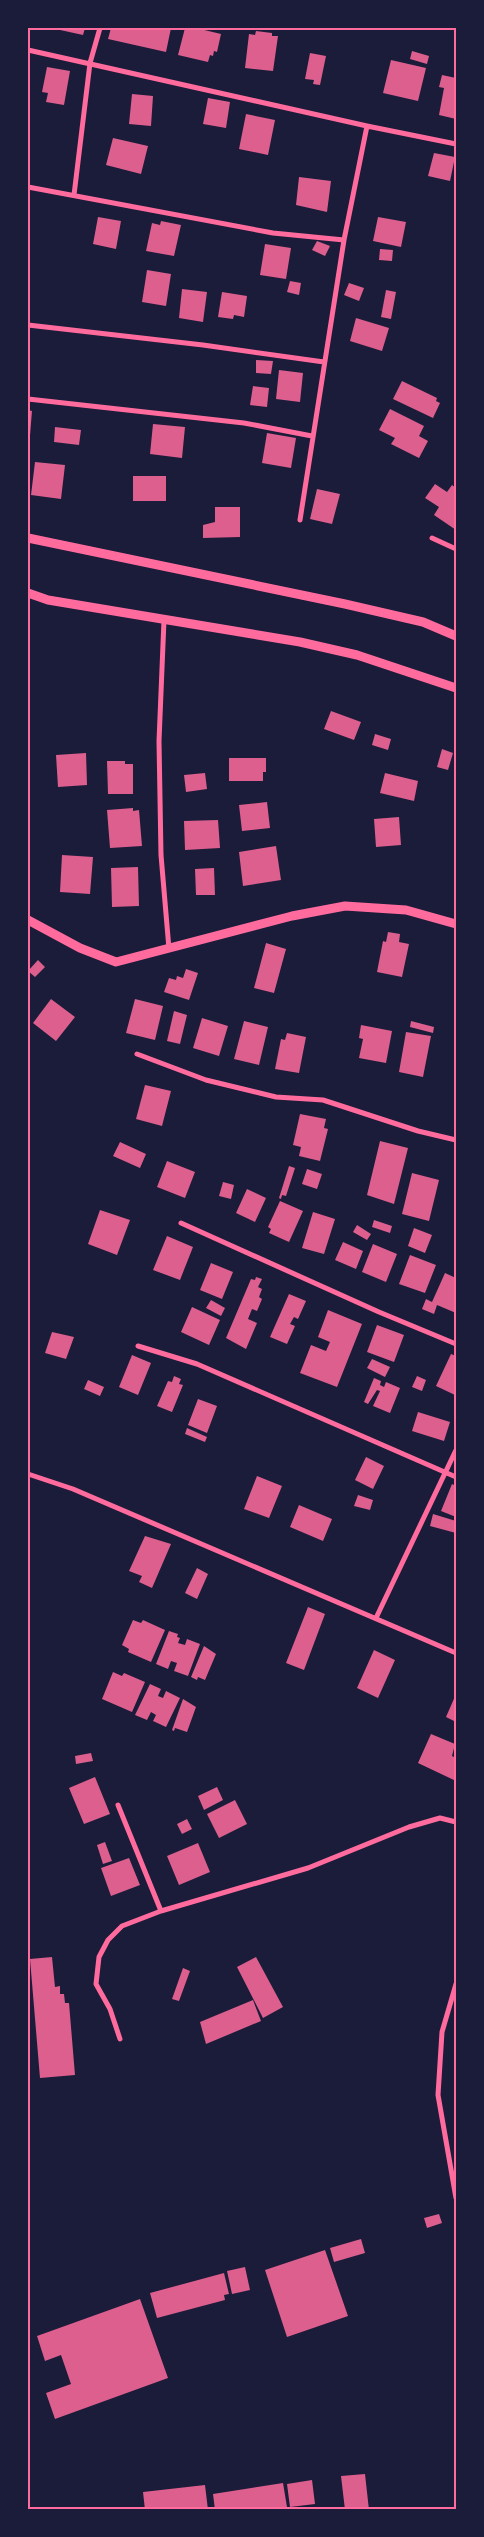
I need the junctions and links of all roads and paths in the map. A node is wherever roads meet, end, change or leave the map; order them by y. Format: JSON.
{"nodes":[{"id":1,"x":100,"y":28,"type":"edge"},
{"id":2,"x":28,"y":50,"type":"edge"},
{"id":3,"x":90,"y":63,"type":"junction"},
{"id":4,"x":367,"y":126,"type":"junction"},
{"id":5,"x":456,"y":144,"type":"edge"},
{"id":6,"x":28,"y":187,"type":"edge"},
{"id":7,"x":74,"y":195,"type":"junction"},
{"id":8,"x":344,"y":240,"type":"junction"},
{"id":9,"x":28,"y":325,"type":"edge"},
{"id":10,"x":324,"y":362,"type":"junction"},
{"id":11,"x":28,"y":399,"type":"edge"},
{"id":12,"x":312,"y":436,"type":"junction"},
{"id":13,"x":300,"y":520,"type":"dead end"},
{"id":14,"x":28,"y":538,"type":"edge"},
{"id":15,"x":432,"y":538,"type":"dead end"},
{"id":16,"x":456,"y":549,"type":"edge"},
{"id":17,"x":28,"y":593,"type":"edge"},
{"id":18,"x":164,"y":620,"type":"junction"},
{"id":19,"x":456,"y":636,"type":"edge"},
{"id":20,"x":456,"y":688,"type":"edge"},
{"id":21,"x":28,"y":920,"type":"edge"},
{"id":22,"x":456,"y":924,"type":"edge"},
{"id":23,"x":170,"y":950,"type":"junction"},
{"id":24,"x":136,"y":1054,"type":"dead end"},
{"id":25,"x":456,"y":1140,"type":"edge"},
{"id":26,"x":181,"y":1223,"type":"dead end"},
{"id":27,"x":456,"y":1344,"type":"edge"},
{"id":28,"x":138,"y":1346,"type":"dead end"},
{"id":29,"x":456,"y":1450,"type":"edge"},
{"id":30,"x":447,"y":1473,"type":"junction"},
{"id":31,"x":28,"y":1474,"type":"edge"},
{"id":32,"x":456,"y":1477,"type":"edge"},
{"id":33,"x":376,"y":1618,"type":"junction"},
{"id":34,"x":456,"y":1653,"type":"edge"},
{"id":35,"x":118,"y":1805,"type":"dead end"},
{"id":36,"x":456,"y":1822,"type":"edge"},
{"id":37,"x":161,"y":1911,"type":"junction"},
{"id":38,"x":456,"y":1984,"type":"edge"},
{"id":39,"x":120,"y":2039,"type":"dead end"},
{"id":40,"x":456,"y":2198,"type":"edge"}],
"edges":[{"from":1,"to":3,"type":"street"},
{"from":2,"to":3,"type":"street"},
{"from":3,"to":4,"type":"street"},
{"from":3,"to":7,"type":"street"},
{"from":4,"to":5,"type":"street"},
{"from":4,"to":8,"type":"street"},
{"from":6,"to":7,"type":"street"},
{"from":7,"to":8,"type":"street"},
{"from":8,"to":10,"type":"street"},
{"from":9,"to":10,"type":"street"},
{"from":10,"to":12,"type":"street"},
{"from":11,"to":12,"type":"street"},
{"from":12,"to":13,"type":"street"},
{"from":14,"to":19,"type":"street"},
{"from":15,"to":16,"type":"street"},
{"from":17,"to":18,"type":"street"},
{"from":18,"to":20,"type":"street"},
{"from":18,"to":23,"type":"street"},
{"from":21,"to":23,"type":"street"},
{"from":22,"to":23,"type":"street"},
{"from":24,"to":25,"type":"street"},
{"from":26,"to":27,"type":"street"},
{"from":28,"to":30,"type":"street"},
{"from":29,"to":30,"type":"street"},
{"from":30,"to":32,"type":"street"},
{"from":30,"to":33,"type":"street"},
{"from":31,"to":33,"type":"street"},
{"from":33,"to":34,"type":"street"},
{"from":35,"to":37,"type":"street"},
{"from":36,"to":37,"type":"street"},
{"from":37,"to":39,"type":"street"},
{"from":38,"to":40,"type":"street"}]}
